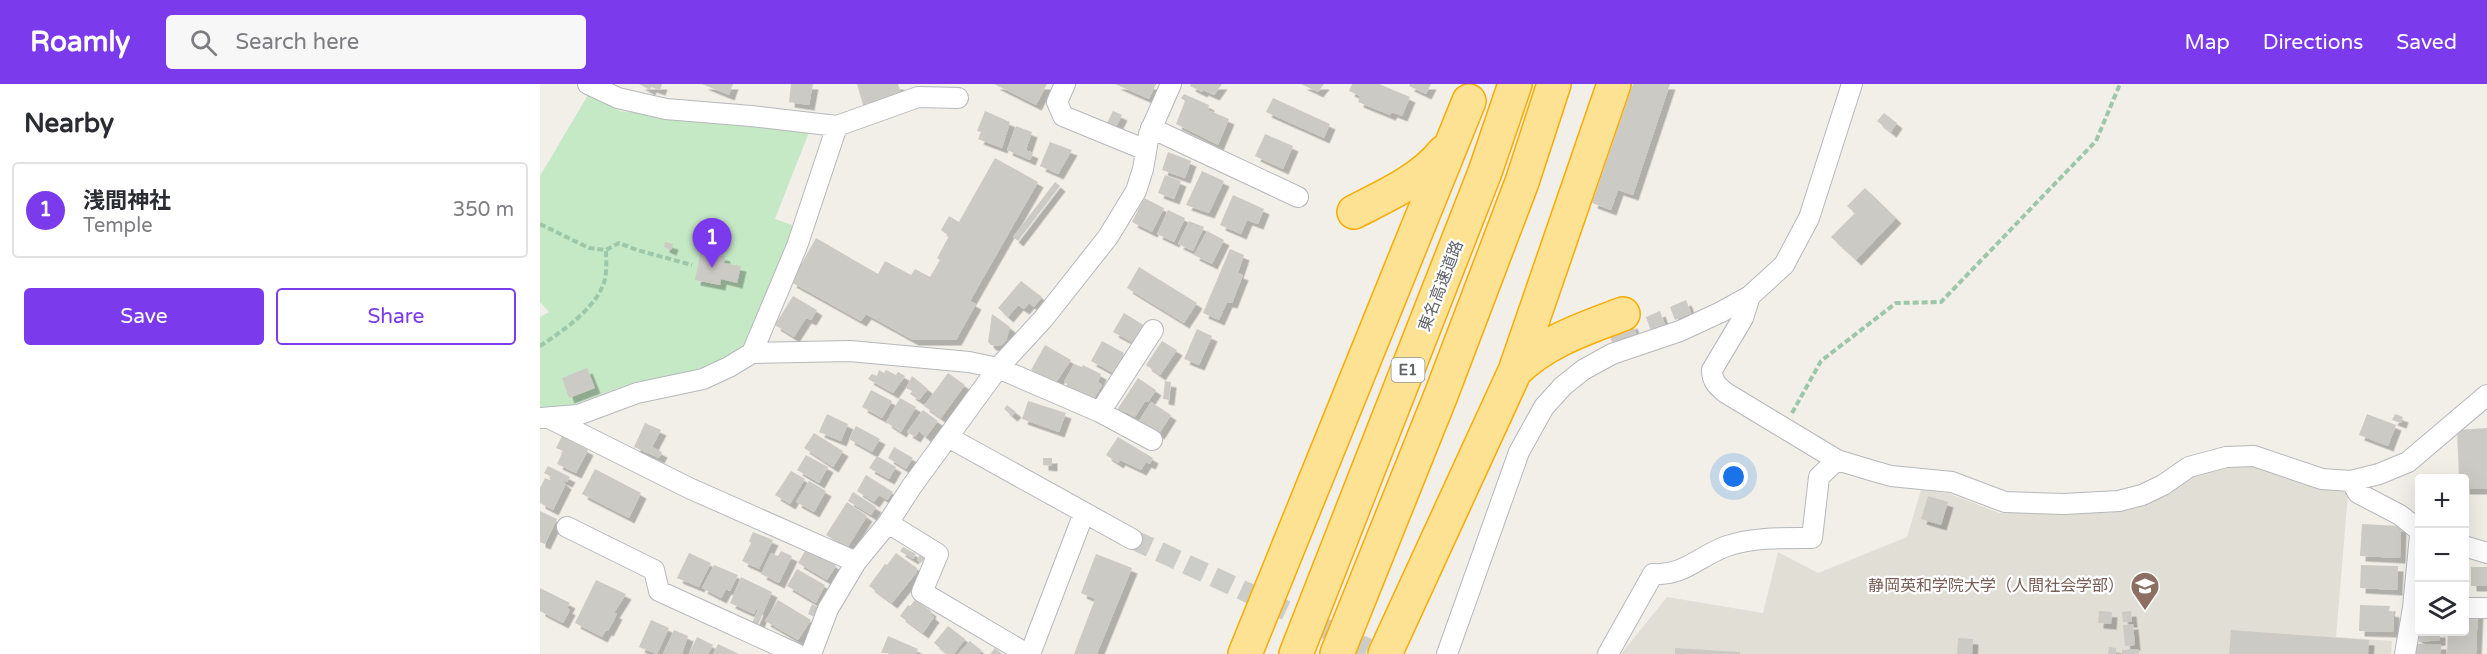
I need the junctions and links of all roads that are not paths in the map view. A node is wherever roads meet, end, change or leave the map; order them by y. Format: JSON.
{"nodes":[{"id":1,"x":588,"y":84,"type":"edge"},
{"id":2,"x":1065,"y":84,"type":"edge"},
{"id":3,"x":1171,"y":84,"type":"edge"},
{"id":4,"x":1515,"y":84,"type":"edge"},
{"id":5,"x":1554,"y":84,"type":"edge"},
{"id":6,"x":1614,"y":84,"type":"edge"},
{"id":7,"x":1852,"y":84,"type":"edge"},
{"id":8,"x":622,"y":91,"type":"edge"},
{"id":9,"x":916,"y":91,"type":"edge"},
{"id":10,"x":1472,"y":93,"type":"edge"},
{"id":11,"x":958,"y":98,"type":"dead end"},
{"id":12,"x":837,"y":126,"type":"junction"},
{"id":13,"x":1151,"y":128,"type":"junction"},
{"id":14,"x":1146,"y":150,"type":"junction"},
{"id":15,"x":1298,"y":197,"type":"dead end"},
{"id":16,"x":1354,"y":212,"type":"dead end"},
{"id":17,"x":1750,"y":296,"type":"junction"},
{"id":18,"x":1623,"y":314,"type":"dead end"},
{"id":19,"x":1153,"y":330,"type":"dead end"},
{"id":20,"x":752,"y":353,"type":"junction"},
{"id":21,"x":998,"y":368,"type":"junction"},
{"id":22,"x":1515,"y":371,"type":"junction"},
{"id":23,"x":2487,"y":395,"type":"edge"},
{"id":24,"x":1100,"y":412,"type":"junction"},
{"id":25,"x":544,"y":418,"type":"edge"},
{"id":26,"x":948,"y":436,"type":"junction"},
{"id":27,"x":1152,"y":440,"type":"dead end"},
{"id":28,"x":1837,"y":460,"type":"junction"},
{"id":29,"x":2351,"y":481,"type":"junction"},
{"id":30,"x":1084,"y":513,"type":"junction"},
{"id":31,"x":888,"y":523,"type":"junction"},
{"id":32,"x":567,"y":527,"type":"dead end"},
{"id":33,"x":2415,"y":528,"type":"edge"},
{"id":34,"x":1131,"y":539,"type":"tunnel mouth"},
{"id":35,"x":2469,"y":548,"type":"edge"},
{"id":36,"x":2487,"y":553,"type":"edge"},
{"id":37,"x":856,"y":562,"type":"junction"},
{"id":38,"x":2469,"y":608,"type":"edge"},
{"id":39,"x":2487,"y":608,"type":"edge"},
{"id":40,"x":2415,"y":612,"type":"edge"},
{"id":41,"x":798,"y":654,"type":"edge"},
{"id":42,"x":811,"y":654,"type":"edge"},
{"id":43,"x":1028,"y":654,"type":"edge"},
{"id":44,"x":1245,"y":654,"type":"edge"},
{"id":45,"x":1296,"y":654,"type":"edge"},
{"id":46,"x":1337,"y":654,"type":"edge"},
{"id":47,"x":1385,"y":654,"type":"edge"},
{"id":48,"x":1448,"y":654,"type":"edge"},
{"id":49,"x":1608,"y":654,"type":"edge"},
{"id":50,"x":2405,"y":654,"type":"edge"}],
"edges":[{"from":1,"to":8,"type":"street"},
{"from":2,"to":14,"type":"street"},
{"from":3,"to":13,"type":"street"},
{"from":4,"to":45,"type":"highway","name":"東名高速道路","number":"E1"},
{"from":5,"to":46,"type":"highway","number":"E1"},
{"from":6,"to":22,"type":"highway"},
{"from":7,"to":17,"type":"street"},
{"from":8,"to":12,"type":"street"},
{"from":9,"to":11,"type":"street"},
{"from":9,"to":12,"type":"street"},
{"from":10,"to":16,"type":"highway"},
{"from":10,"to":44,"type":"highway"},
{"from":12,"to":20,"type":"street"},
{"from":13,"to":14,"type":"street"},
{"from":13,"to":15,"type":"street"},
{"from":14,"to":21,"type":"street"},
{"from":17,"to":28,"type":"street"},
{"from":17,"to":48,"type":"street"},
{"from":18,"to":22,"type":"highway"},
{"from":19,"to":24,"type":"street"},
{"from":20,"to":21,"type":"street"},
{"from":20,"to":25,"type":"street"},
{"from":21,"to":24,"type":"street"},
{"from":21,"to":26,"type":"street"},
{"from":22,"to":47,"type":"highway"},
{"from":23,"to":29,"type":"street"},
{"from":24,"to":27,"type":"street"},
{"from":25,"to":37,"type":"street"},
{"from":26,"to":30,"type":"street"},
{"from":26,"to":31,"type":"street"},
{"from":28,"to":29,"type":"street"},
{"from":28,"to":49,"type":"street"},
{"from":29,"to":33,"type":"street"},
{"from":30,"to":34,"type":"street"},
{"from":30,"to":43,"type":"street"},
{"from":31,"to":37,"type":"street"},
{"from":31,"to":43,"type":"street"},
{"from":32,"to":41,"type":"street"},
{"from":35,"to":36,"type":"street"},
{"from":37,"to":42,"type":"street"},
{"from":38,"to":39,"type":"street"},
{"from":40,"to":50,"type":"street"}]}
